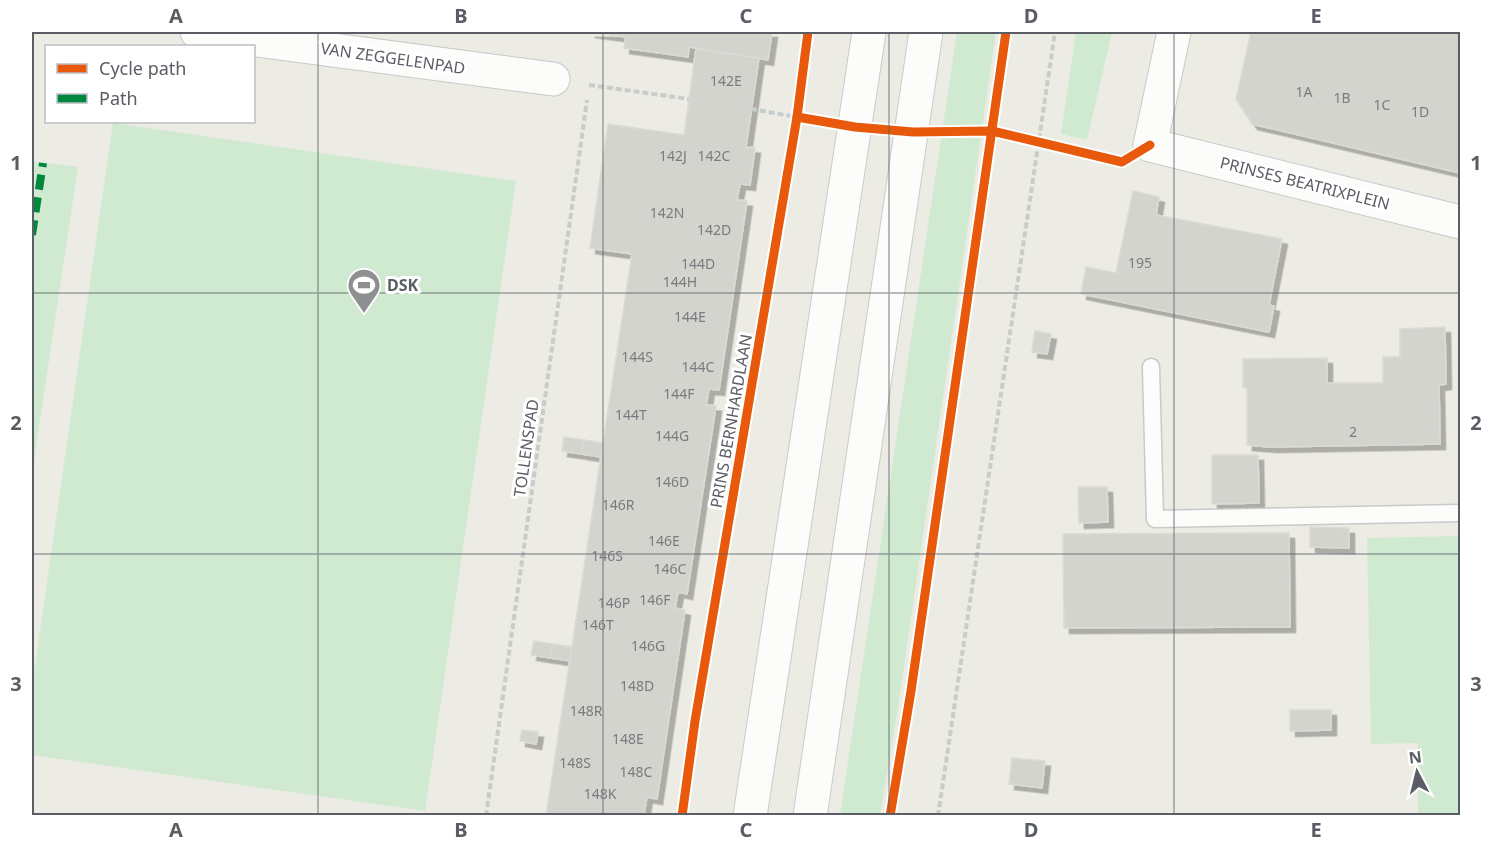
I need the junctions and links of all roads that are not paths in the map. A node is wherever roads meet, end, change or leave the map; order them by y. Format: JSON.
{"nodes":[{"id":1,"x":197,"y":32,"type":"edge"},
{"id":2,"x":869,"y":32,"type":"edge"},
{"id":3,"x":926,"y":32,"type":"edge"},
{"id":4,"x":1174,"y":32,"type":"edge"},
{"id":5,"x":553,"y":79,"type":"road end"},
{"id":6,"x":1461,"y":222,"type":"edge"},
{"id":7,"x":1151,"y":367,"type":"dead end"},
{"id":8,"x":1461,"y":513,"type":"edge"},
{"id":9,"x":750,"y":816,"type":"edge"},
{"id":10,"x":810,"y":816,"type":"edge"}],
"edges":[{"from":1,"to":5,"type":"main road","name":"VAN ZEGGELENPAD"},
{"from":2,"to":9,"type":"main road"},
{"from":3,"to":10,"type":"main road"},
{"from":4,"to":6,"type":"main road","name":"PRINSES BEATRIXPLEIN"},
{"from":7,"to":8,"type":"lane"}]}
